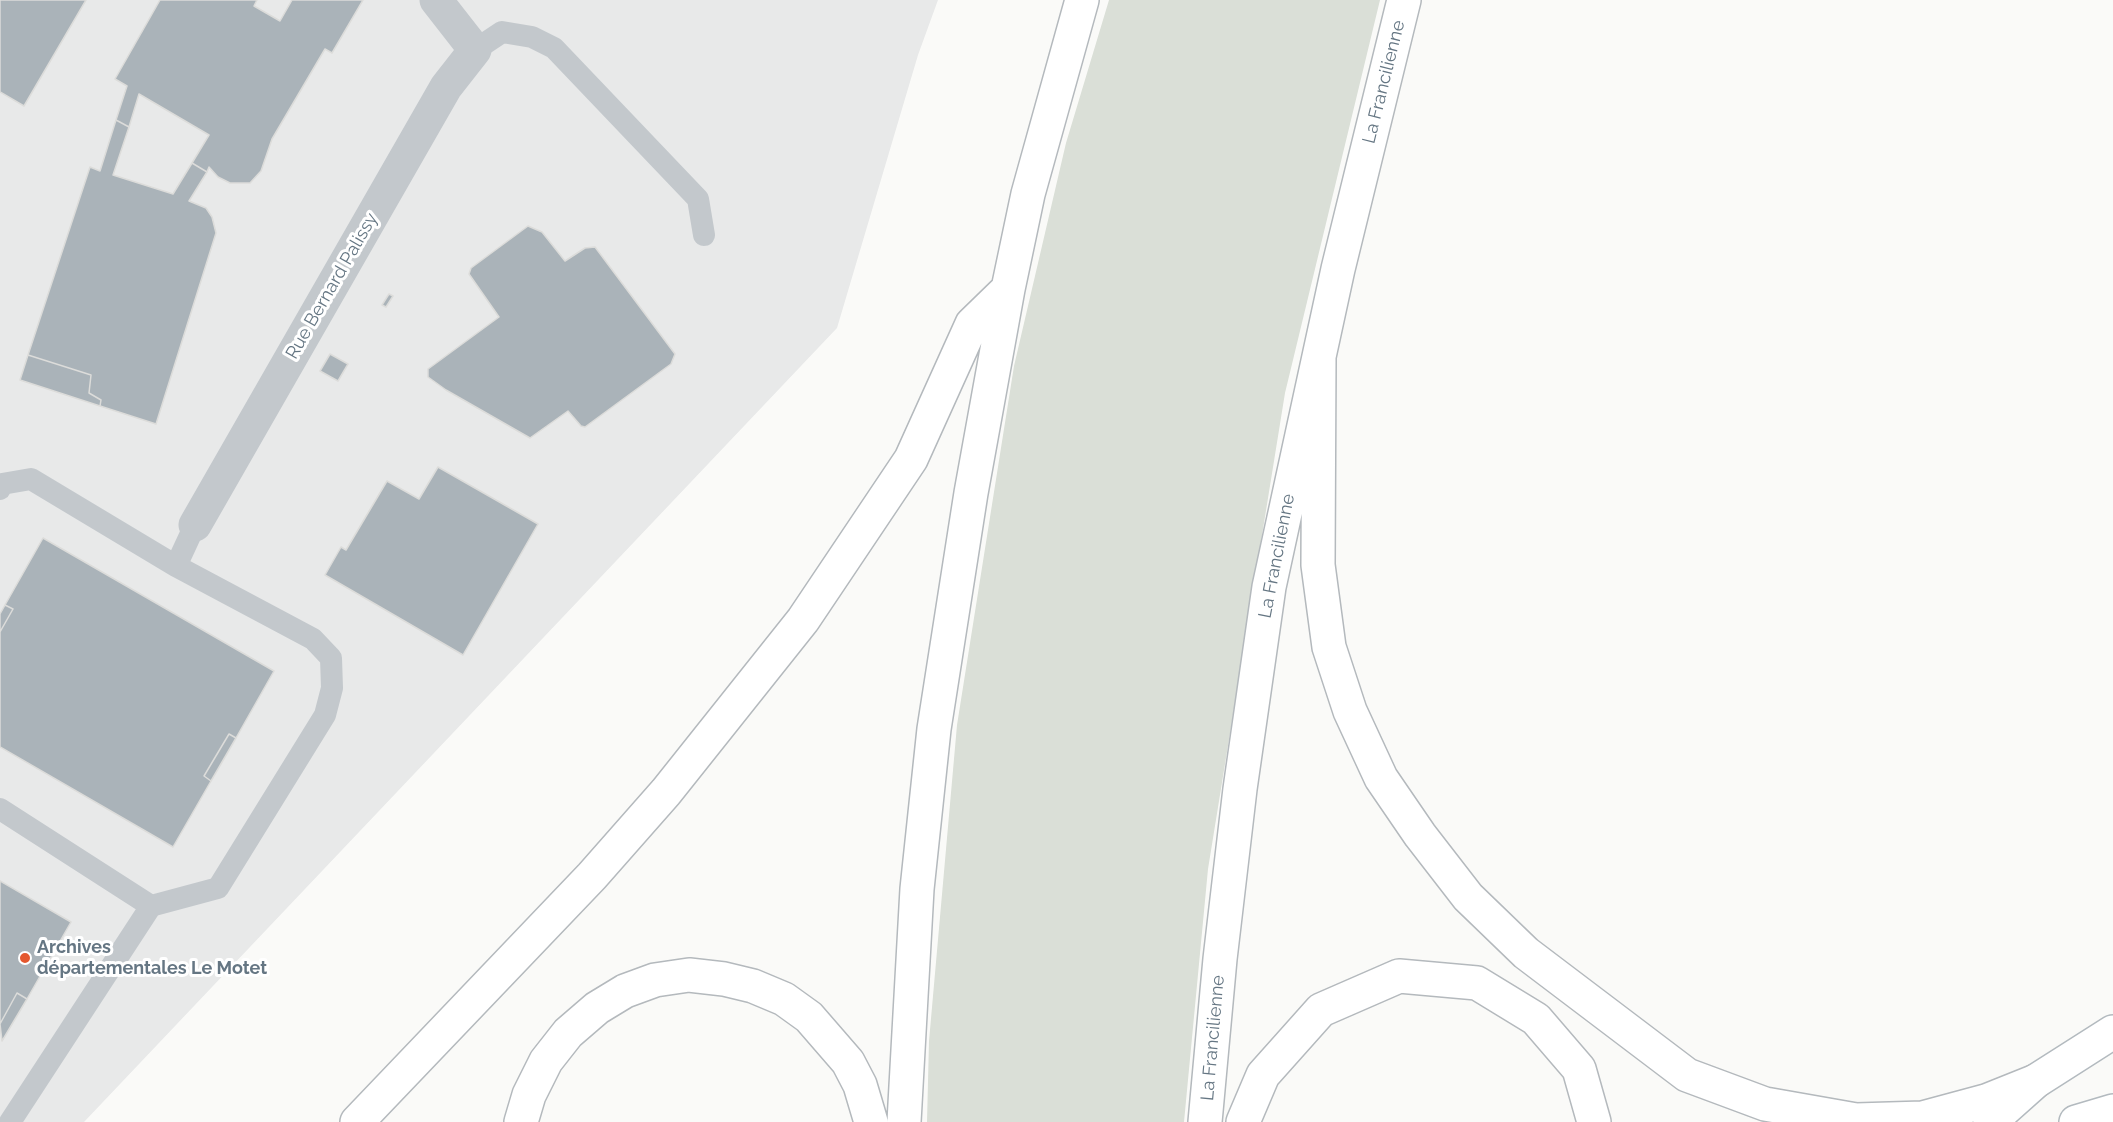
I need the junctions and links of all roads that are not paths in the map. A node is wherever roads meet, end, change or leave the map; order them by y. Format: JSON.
{"nodes":[{"id":1,"x":436,"y":0,"type":"edge"},
{"id":2,"x":1082,"y":0,"type":"edge"},
{"id":3,"x":1404,"y":0,"type":"edge"},
{"id":4,"x":475,"y":50,"type":"junction"},
{"id":5,"x":704,"y":235,"type":"dead end"},
{"id":6,"x":1008,"y":289,"type":"junction"},
{"id":7,"x":1318,"y":357,"type":"junction"},
{"id":8,"x":0,"y":489,"type":"edge"},
{"id":9,"x":195,"y":525,"type":"joint"},
{"id":10,"x":176,"y":566,"type":"junction"},
{"id":11,"x":0,"y":809,"type":"edge"},
{"id":12,"x":151,"y":906,"type":"junction"},
{"id":13,"x":2113,"y":1032,"type":"edge"},
{"id":14,"x":2036,"y":1081,"type":"junction"},
{"id":15,"x":2113,"y":1111,"type":"edge"},
{"id":16,"x":10,"y":1122,"type":"edge"},
{"id":17,"x":357,"y":1122,"type":"edge"},
{"id":18,"x":521,"y":1122,"type":"edge"},
{"id":19,"x":871,"y":1122,"type":"edge"},
{"id":20,"x":903,"y":1122,"type":"edge"},
{"id":21,"x":1205,"y":1122,"type":"edge"},
{"id":22,"x":1243,"y":1122,"type":"edge"},
{"id":23,"x":1594,"y":1122,"type":"edge"},
{"id":24,"x":1990,"y":1122,"type":"edge"},
{"id":25,"x":2076,"y":1122,"type":"edge"}],
"edges":[{"from":1,"to":4,"type":"street"},
{"from":2,"to":6,"type":"main road"},
{"from":3,"to":7,"type":"main road","name":"La Francilienne"},
{"from":4,"to":5,"type":"lane"},
{"from":4,"to":9,"type":"street","name":"Rue Bernard Palissy"},
{"from":6,"to":17,"type":"main road"},
{"from":6,"to":20,"type":"main road"},
{"from":7,"to":14,"type":"main road"},
{"from":7,"to":21,"type":"main road","name":"La Francilienne"},
{"from":8,"to":10,"type":"lane"},
{"from":9,"to":10,"type":"lane"},
{"from":10,"to":12,"type":"lane"},
{"from":11,"to":12,"type":"lane"},
{"from":12,"to":16,"type":"lane"},
{"from":13,"to":14,"type":"main road"},
{"from":14,"to":24,"type":"main road"},
{"from":15,"to":25,"type":"main road"},
{"from":18,"to":19,"type":"main road"},
{"from":22,"to":23,"type":"main road"}]}
